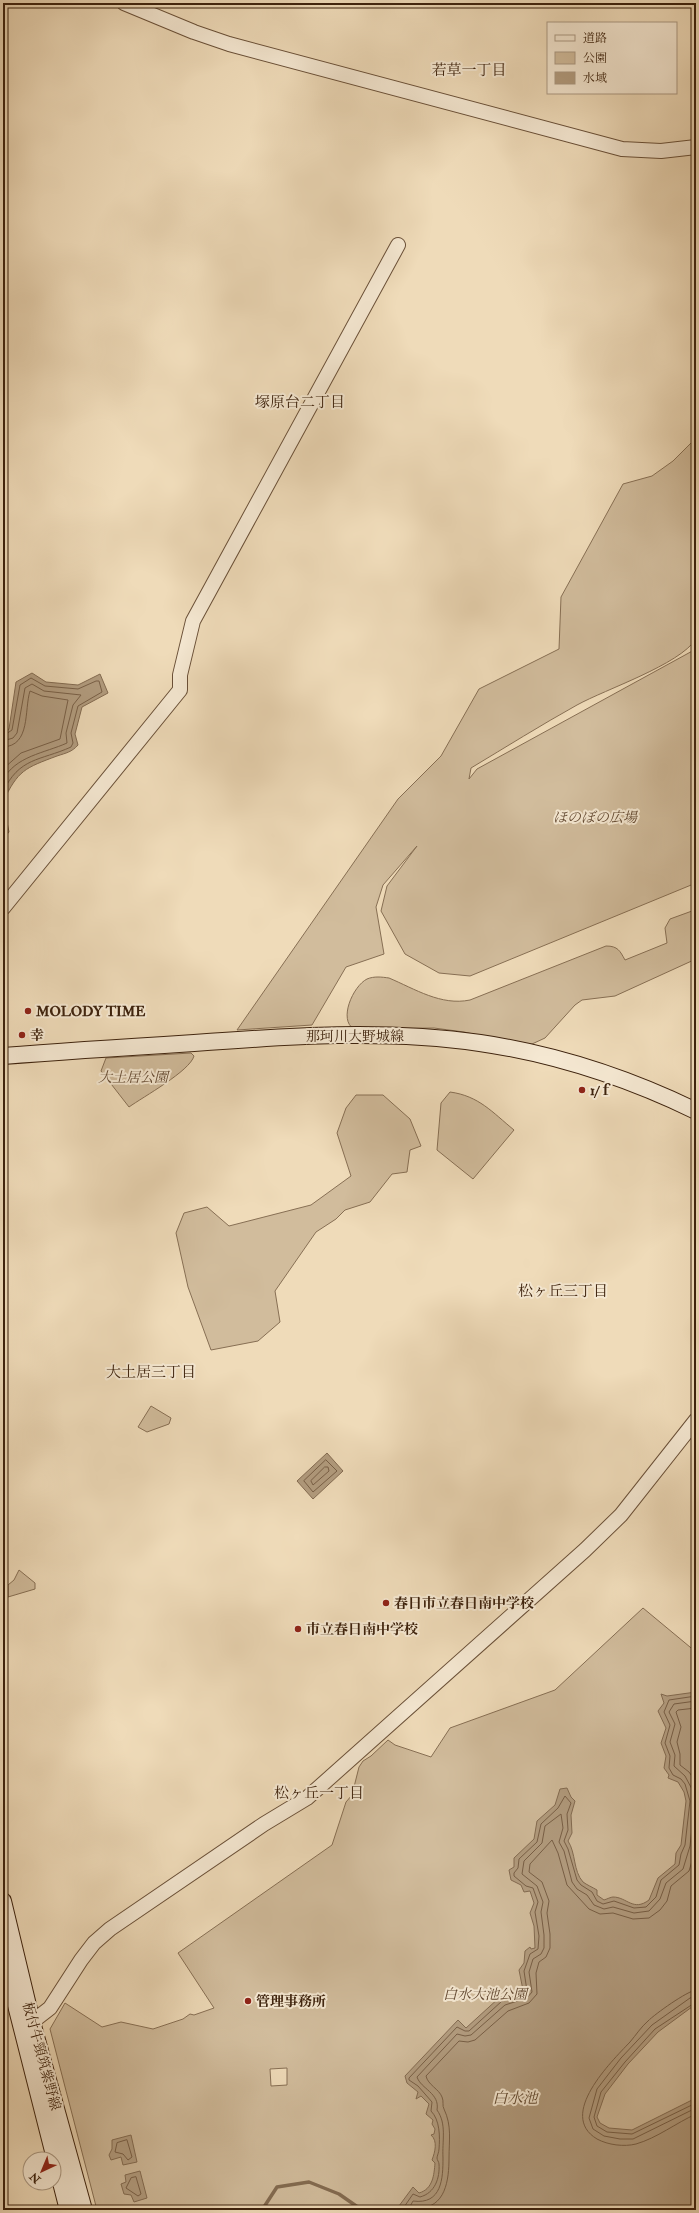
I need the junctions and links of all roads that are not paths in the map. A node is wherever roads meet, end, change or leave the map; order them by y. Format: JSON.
{"nodes":[{"id":1,"x":124,"y":3,"type":"edge"},
{"id":2,"x":696,"y":147,"type":"edge"},
{"id":3,"x":398,"y":245,"type":"dead end"},
{"id":4,"x":3,"y":908,"type":"edge"},
{"id":5,"x":3,"y":1056,"type":"edge"},
{"id":6,"x":696,"y":1111,"type":"edge"},
{"id":7,"x":696,"y":1420,"type":"edge"},
{"id":8,"x":3,"y":1901,"type":"edge"},
{"id":9,"x":3,"y":1954,"type":"edge"},
{"id":10,"x":32,"y":2022,"type":"junction"},
{"id":11,"x":68,"y":2210,"type":"edge"},
{"id":12,"x":84,"y":2210,"type":"edge"}],
"edges":[{"from":1,"to":2,"type":"street"},
{"from":3,"to":4,"type":"street"},
{"from":5,"to":6,"type":"main road","name":"那珂川大野城線"},
{"from":7,"to":10,"type":"street"},
{"from":8,"to":10,"type":"main road","name":"板付牛頸筑紫野線"},
{"from":9,"to":11,"type":"main road","name":"板付牛頸筑紫野線"},
{"from":10,"to":12,"type":"main road","name":"板付牛頸筑紫野線"}]}
